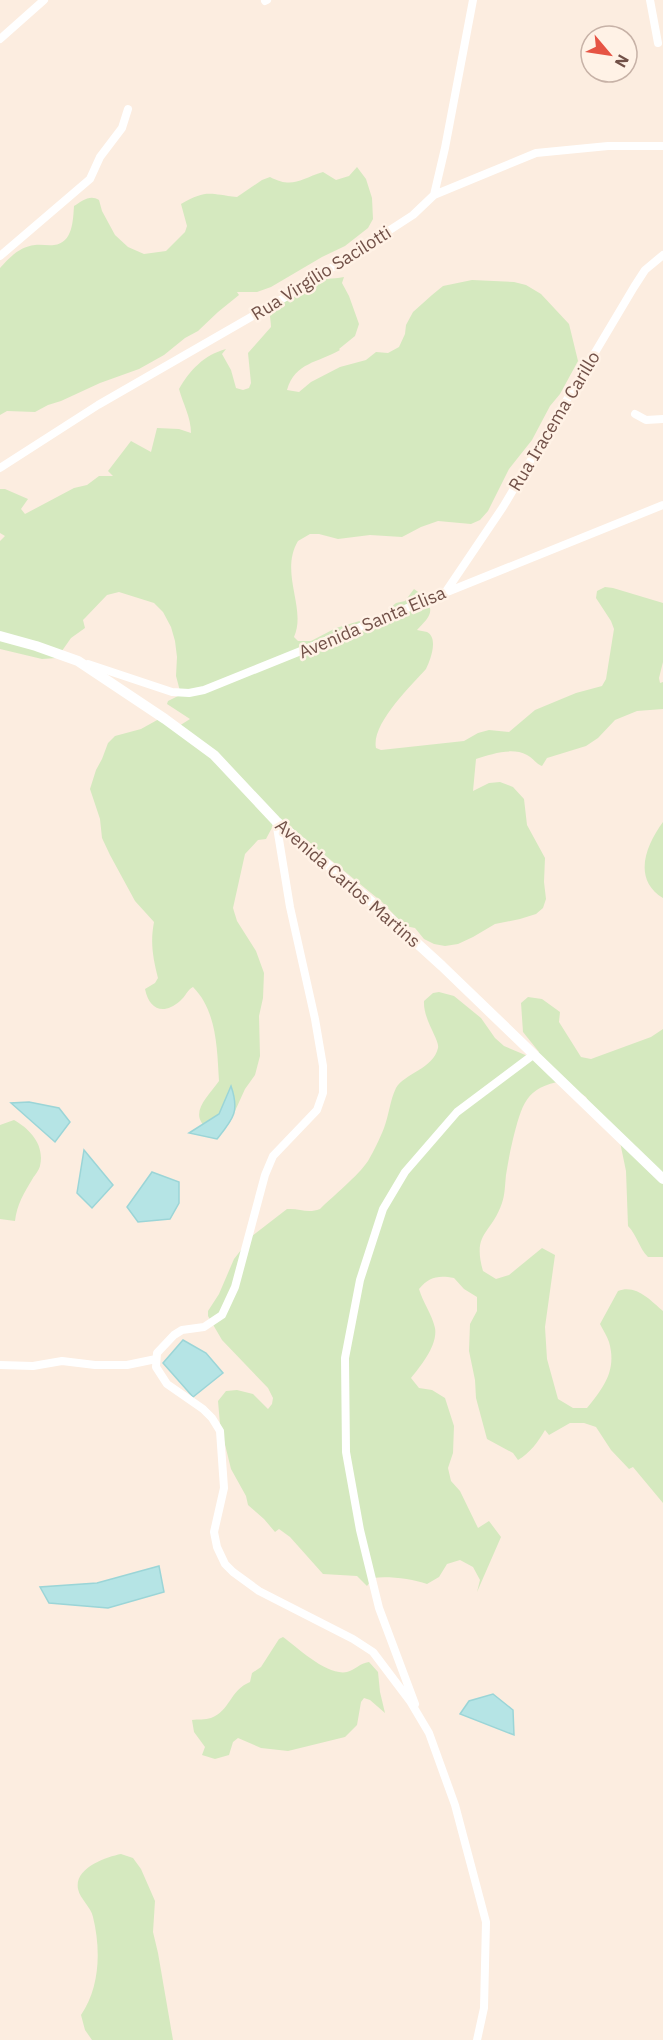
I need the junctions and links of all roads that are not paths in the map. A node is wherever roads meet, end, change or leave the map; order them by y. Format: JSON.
{"nodes":[{"id":1,"x":45,"y":0,"type":"edge"},
{"id":2,"x":473,"y":0,"type":"edge"},
{"id":3,"x":650,"y":0,"type":"edge"},
{"id":4,"x":0,"y":39,"type":"edge"},
{"id":5,"x":658,"y":43,"type":"dead end"},
{"id":6,"x":128,"y":109,"type":"dead end"},
{"id":7,"x":663,"y":146,"type":"edge"},
{"id":8,"x":434,"y":195,"type":"junction"},
{"id":9,"x":663,"y":255,"type":"edge"},
{"id":10,"x":0,"y":256,"type":"edge"},
{"id":11,"x":635,"y":414,"type":"dead end"},
{"id":12,"x":663,"y":420,"type":"edge"},
{"id":13,"x":0,"y":468,"type":"edge"},
{"id":14,"x":663,"y":505,"type":"edge"},
{"id":15,"x":447,"y":590,"type":"junction"},
{"id":16,"x":0,"y":636,"type":"edge"},
{"id":17,"x":78,"y":661,"type":"junction"},
{"id":18,"x":276,"y":821,"type":"junction"},
{"id":19,"x":533,"y":1055,"type":"junction"},
{"id":20,"x":663,"y":1179,"type":"edge"},
{"id":21,"x":156,"y":1359,"type":"junction"},
{"id":22,"x":0,"y":1365,"type":"edge"},
{"id":23,"x":420,"y":1716,"type":"junction"},
{"id":24,"x":477,"y":2040,"type":"edge"}],
"edges":[{"from":1,"to":4,"type":"street"},
{"from":2,"to":8,"type":"street"},
{"from":3,"to":5,"type":"street"},
{"from":6,"to":10,"type":"street"},
{"from":7,"to":8,"type":"street","name":"Rua Virgílio Sacilotti"},
{"from":8,"to":13,"type":"street","name":"Rua Virgílio Sacilotti"},
{"from":9,"to":15,"type":"street","name":"Rua Iracema Carillo"},
{"from":11,"to":12,"type":"street"},
{"from":14,"to":15,"type":"street","name":"Avenida Santa Elisa"},
{"from":15,"to":17,"type":"street","name":"Avenida Santa Elisa"},
{"from":16,"to":17,"type":"street","name":"Avenida Carlos Martins"},
{"from":17,"to":18,"type":"street","name":"Avenida Carlos Martins"},
{"from":18,"to":19,"type":"street","name":"Avenida Carlos Martins"},
{"from":18,"to":21,"type":"street"},
{"from":19,"to":20,"type":"street","name":"Avenida Carlos Martins"},
{"from":19,"to":23,"type":"street"},
{"from":21,"to":22,"type":"street"},
{"from":21,"to":23,"type":"street"},
{"from":23,"to":24,"type":"street"}]}
